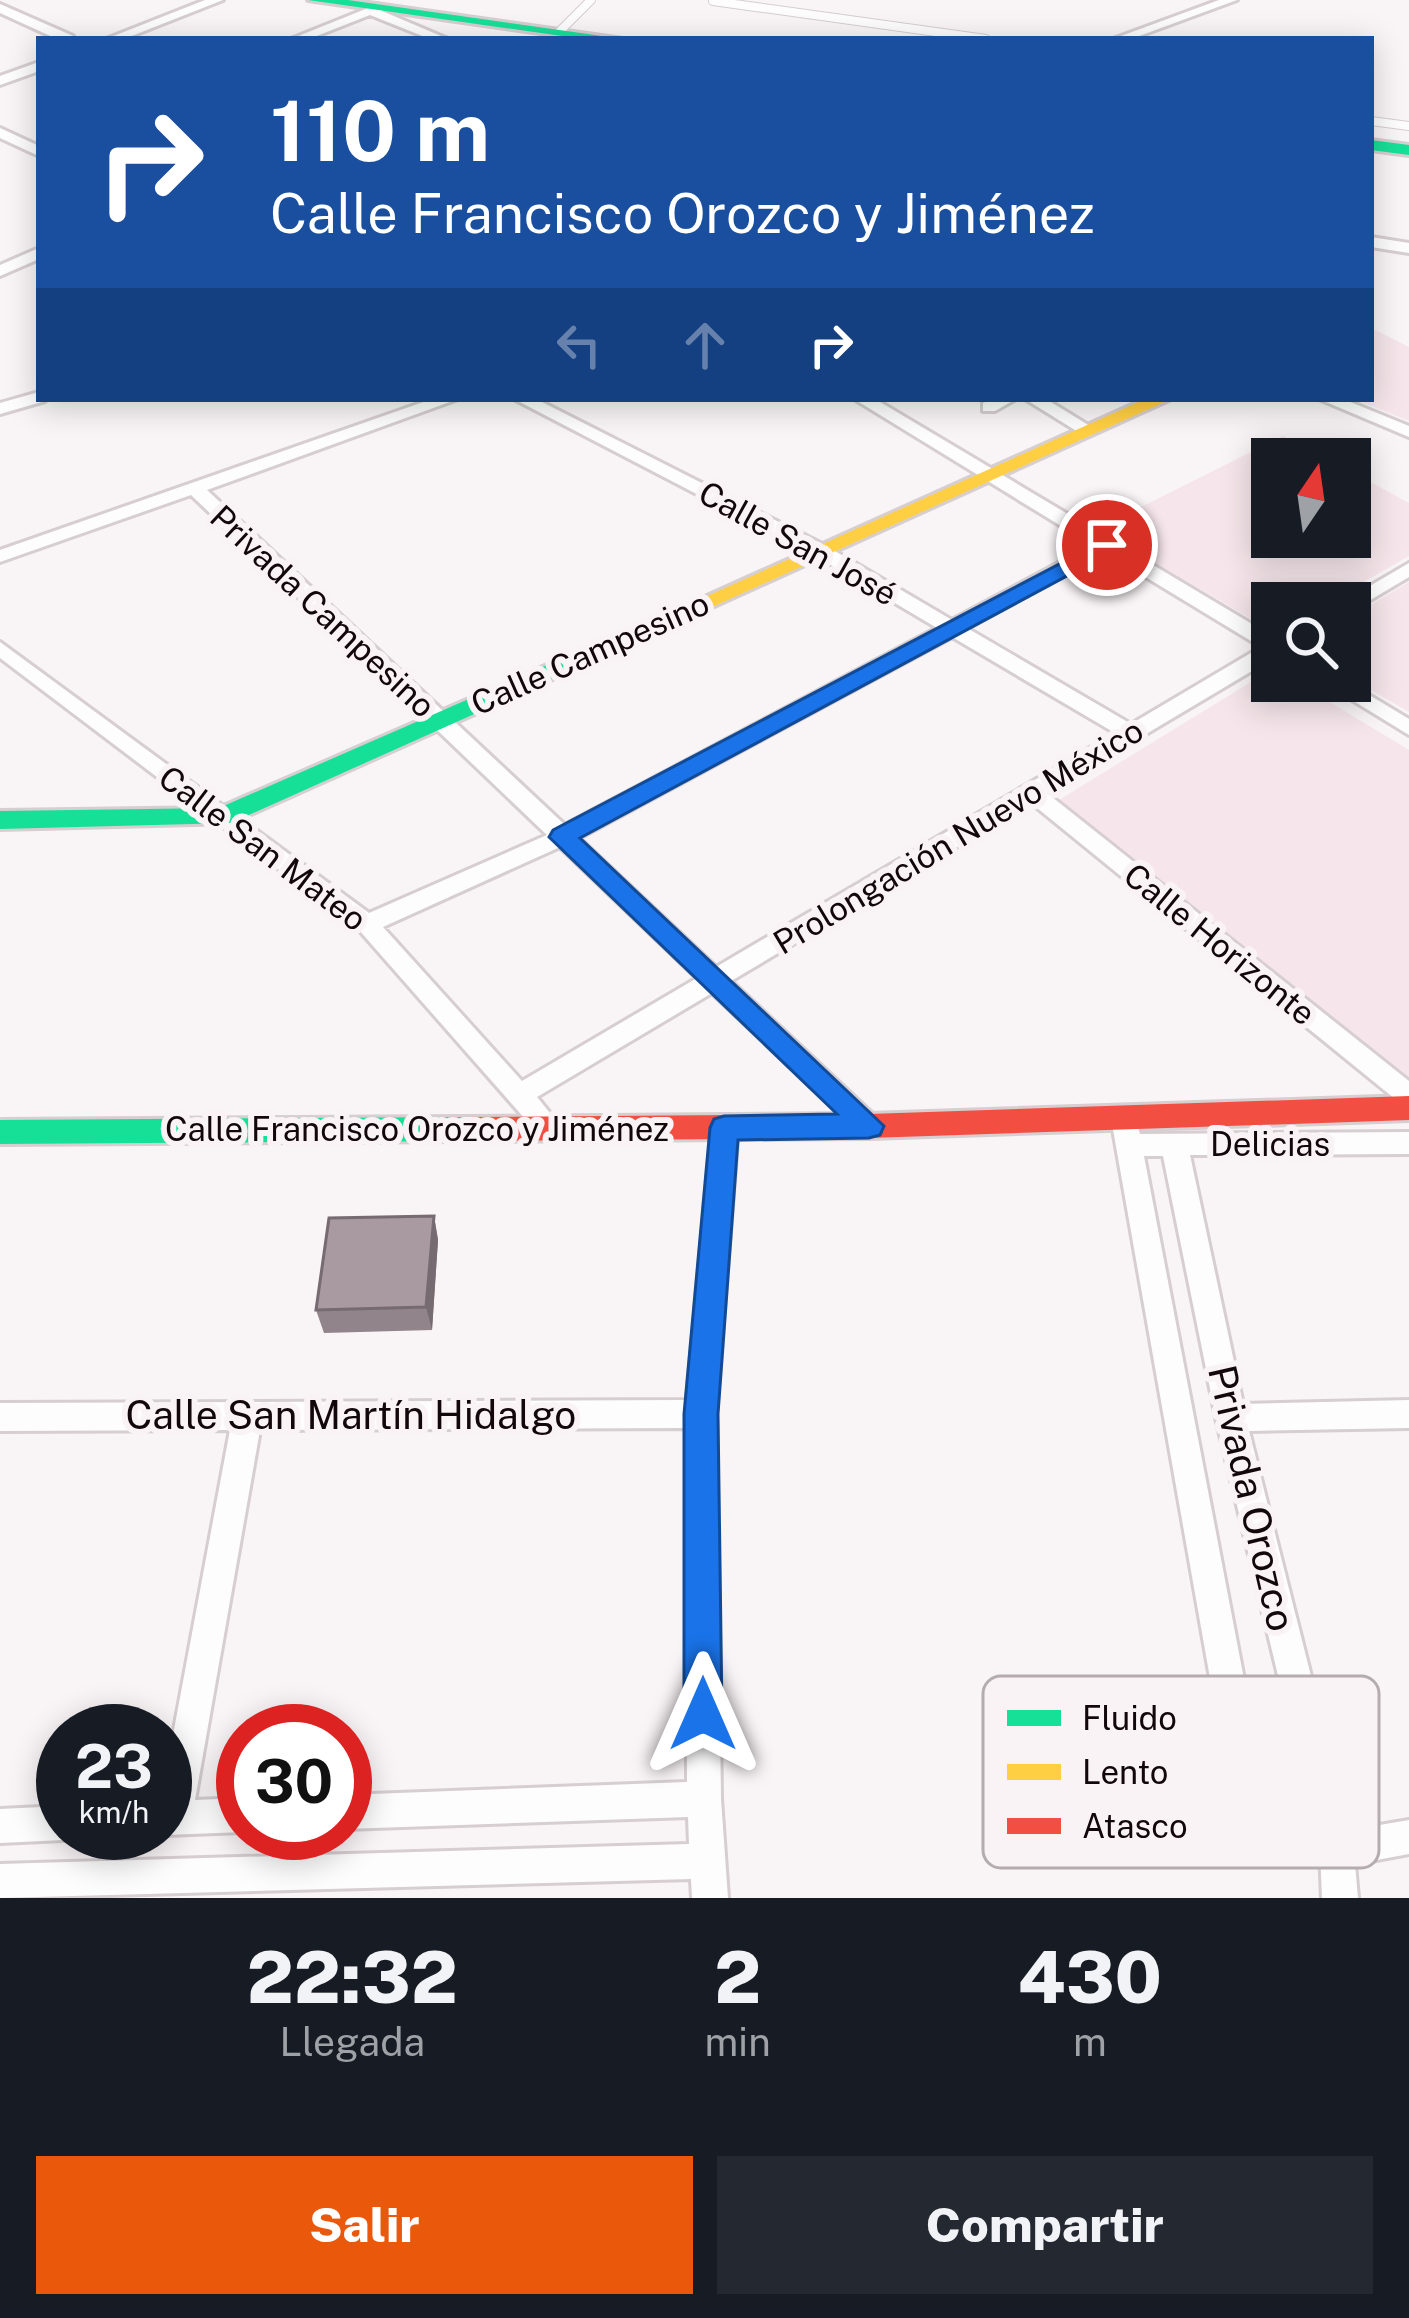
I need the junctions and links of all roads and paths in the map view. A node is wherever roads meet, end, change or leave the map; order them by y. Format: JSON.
{"nodes":[{"id":1,"x":217,"y":0,"type":"edge"},
{"id":2,"x":315,"y":0,"type":"edge"},
{"id":3,"x":592,"y":0,"type":"edge"},
{"id":4,"x":1231,"y":0,"type":"edge"},
{"id":5,"x":713,"y":1,"type":"edge"},
{"id":6,"x":0,"y":3,"type":"edge"},
{"id":7,"x":379,"y":6,"type":"edge"},
{"id":8,"x":560,"y":31,"type":"junction"},
{"id":9,"x":62,"y":36,"type":"edge"},
{"id":10,"x":120,"y":36,"type":"edge"},
{"id":11,"x":304,"y":36,"type":"edge"},
{"id":12,"x":436,"y":36,"type":"edge"},
{"id":13,"x":595,"y":36,"type":"edge"},
{"id":14,"x":964,"y":36,"type":"edge"},
{"id":15,"x":1128,"y":36,"type":"edge"},
{"id":16,"x":36,"y":67,"type":"edge"},
{"id":17,"x":0,"y":81,"type":"edge"},
{"id":18,"x":1374,"y":121,"type":"edge"},
{"id":19,"x":1409,"y":126,"type":"edge"},
{"id":20,"x":0,"y":132,"type":"edge"},
{"id":21,"x":1374,"y":145,"type":"edge"},
{"id":22,"x":31,"y":149,"type":"edge"},
{"id":23,"x":1409,"y":150,"type":"edge"},
{"id":24,"x":1374,"y":242,"type":"edge"},
{"id":25,"x":1409,"y":248,"type":"edge"},
{"id":26,"x":36,"y":254,"type":"edge"},
{"id":27,"x":0,"y":271,"type":"edge"},
{"id":28,"x":36,"y":399,"type":"edge"},
{"id":29,"x":441,"y":402,"type":"edge"},
{"id":30,"x":530,"y":402,"type":"edge"},
{"id":31,"x":868,"y":402,"type":"edge"},
{"id":32,"x":1039,"y":402,"type":"edge"},
{"id":33,"x":1153,"y":402,"type":"edge"},
{"id":34,"x":1335,"y":402,"type":"edge"},
{"id":35,"x":0,"y":409,"type":"edge"},
{"id":36,"x":1089,"y":431,"type":"junction"},
{"id":37,"x":1409,"y":432,"type":"edge"},
{"id":38,"x":992,"y":475,"type":"junction"},
{"id":39,"x":196,"y":490,"type":"junction"},
{"id":40,"x":1107,"y":545,"type":"junction"},
{"id":41,"x":821,"y":550,"type":"junction"},
{"id":42,"x":0,"y":556,"type":"edge"},
{"id":43,"x":1409,"y":568,"type":"edge"},
{"id":44,"x":1371,"y":591,"type":"edge"},
{"id":45,"x":951,"y":629,"type":"junction"},
{"id":46,"x":1251,"y":635,"type":"edge"},
{"id":47,"x":0,"y":648,"type":"edge"},
{"id":48,"x":1251,"y":661,"type":"edge"},
{"id":49,"x":1366,"y":702,"type":"edge"},
{"id":50,"x":439,"y":720,"type":"junction"},
{"id":51,"x":1409,"y":728,"type":"edge"},
{"id":52,"x":1130,"y":733,"type":"junction"},
{"id":53,"x":1032,"y":792,"type":"junction"},
{"id":54,"x":222,"y":817,"type":"junction"},
{"id":55,"x":0,"y":820,"type":"edge"},
{"id":56,"x":562,"y":837,"type":"junction"},
{"id":57,"x":367,"y":924,"type":"junction"},
{"id":58,"x":714,"y":980,"type":"junction"},
{"id":59,"x":519,"y":1095,"type":"junction"},
{"id":60,"x":1409,"y":1096,"type":"edge"},
{"id":61,"x":1409,"y":1108,"type":"edge"},
{"id":62,"x":869,"y":1126,"type":"junction"},
{"id":63,"x":549,"y":1128,"type":"junction"},
{"id":64,"x":724,"y":1128,"type":"junction"},
{"id":65,"x":1127,"y":1131,"type":"junction"},
{"id":66,"x":0,"y":1132,"type":"edge"},
{"id":67,"x":1409,"y":1143,"type":"edge"},
{"id":68,"x":1174,"y":1144,"type":"junction"},
{"id":69,"x":248,"y":1414,"type":"junction"},
{"id":70,"x":701,"y":1414,"type":"junction"},
{"id":71,"x":1409,"y":1414,"type":"edge"},
{"id":72,"x":0,"y":1417,"type":"edge"},
{"id":73,"x":1231,"y":1418,"type":"junction"},
{"id":74,"x":1226,"y":1676,"type":"edge"},
{"id":75,"x":1294,"y":1676,"type":"edge"},
{"id":76,"x":192,"y":1704,"type":"edge"},
{"id":77,"x":704,"y":1799,"type":"junction"},
{"id":78,"x":372,"y":1810,"type":"edge"},
{"id":79,"x":36,"y":1824,"type":"edge"},
{"id":80,"x":0,"y":1826,"type":"edge"},
{"id":81,"x":1409,"y":1837,"type":"edge"},
{"id":82,"x":1379,"y":1842,"type":"edge"},
{"id":83,"x":706,"y":1861,"type":"junction"},
{"id":84,"x":1338,"y":1868,"type":"edge"},
{"id":85,"x":0,"y":1882,"type":"edge"},
{"id":86,"x":52,"y":1890,"type":"edge"},
{"id":87,"x":710,"y":1898,"type":"edge"},
{"id":88,"x":1340,"y":1898,"type":"edge"}],
"edges":[{"from":1,"to":10,"type":"street"},
{"from":2,"to":7,"type":"street"},
{"from":3,"to":8,"type":"lane"},
{"from":4,"to":15,"type":"street"},
{"from":5,"to":14,"type":"lane"},
{"from":6,"to":9,"type":"street"},
{"from":7,"to":8,"type":"street"},
{"from":7,"to":11,"type":"street"},
{"from":7,"to":12,"type":"street"},
{"from":8,"to":13,"type":"street"},
{"from":16,"to":17,"type":"street"},
{"from":18,"to":19,"type":"lane"},
{"from":20,"to":22,"type":"street"},
{"from":21,"to":23,"type":"street"},
{"from":24,"to":25,"type":"street"},
{"from":26,"to":27,"type":"street"},
{"from":28,"to":35,"type":"street"},
{"from":29,"to":39,"type":"street"},
{"from":30,"to":41,"type":"street","name":"Calle San José"},
{"from":31,"to":38,"type":"street"},
{"from":32,"to":36,"type":"street"},
{"from":33,"to":36,"type":"street","name":"Calle Campesino"},
{"from":34,"to":37,"type":"street"},
{"from":36,"to":38,"type":"street","name":"Calle Campesino"},
{"from":38,"to":40,"type":"street"},
{"from":38,"to":41,"type":"street","name":"Calle Campesino"},
{"from":39,"to":42,"type":"street"},
{"from":39,"to":50,"type":"street","name":"Privada Campesino"},
{"from":40,"to":45,"type":"street"},
{"from":40,"to":46,"type":"street"},
{"from":41,"to":45,"type":"street","name":"Calle San José"},
{"from":41,"to":50,"type":"street","name":"Calle Campesino"},
{"from":43,"to":44,"type":"street"},
{"from":45,"to":52,"type":"street","name":"Calle San José"},
{"from":45,"to":56,"type":"street"},
{"from":47,"to":54,"type":"street","name":"Calle San Mateo"},
{"from":48,"to":52,"type":"street","name":"Prolongación Nuevo México"},
{"from":49,"to":51,"type":"street"},
{"from":50,"to":54,"type":"street","name":"Calle Campesino"},
{"from":50,"to":56,"type":"street","name":"Privada Campesino"},
{"from":52,"to":53,"type":"street","name":"Prolongación Nuevo México"},
{"from":53,"to":58,"type":"street","name":"Prolongación Nuevo México"},
{"from":53,"to":60,"type":"street","name":"Calle Horizonte"},
{"from":54,"to":55,"type":"street","name":"Calle Campesino"},
{"from":54,"to":57,"type":"street","name":"Calle San Mateo"},
{"from":56,"to":57,"type":"street"},
{"from":56,"to":58,"type":"street","name":"Privada Campesino"},
{"from":57,"to":59,"type":"street","name":"Calle San Mateo"},
{"from":58,"to":59,"type":"street","name":"Prolongación Nuevo México"},
{"from":58,"to":62,"type":"street","name":"Privada Campesino"},
{"from":59,"to":63,"type":"street","name":"Calle San Mateo"},
{"from":61,"to":65,"type":"street","name":"Calle Francisco Orozco y Jiménez"},
{"from":62,"to":64,"type":"street","name":"Calle Francisco Orozco y Jiménez"},
{"from":62,"to":65,"type":"street","name":"Calle Francisco Orozco y Jiménez"},
{"from":63,"to":64,"type":"street","name":"Calle Francisco Orozco y Jiménez"},
{"from":63,"to":66,"type":"street","name":"Calle Francisco Orozco y Jiménez"},
{"from":64,"to":70,"type":"street"},
{"from":65,"to":68,"type":"street","name":"Delicias"},
{"from":65,"to":74,"type":"street","name":"Privada Orozco"},
{"from":67,"to":68,"type":"street","name":"Delicias"},
{"from":68,"to":73,"type":"street","name":"Privada Orozco"},
{"from":69,"to":70,"type":"street","name":"Calle San Martín Hidalgo"},
{"from":69,"to":72,"type":"street","name":"Calle San Martín Hidalgo"},
{"from":69,"to":76,"type":"street"},
{"from":70,"to":77,"type":"street"},
{"from":71,"to":73,"type":"street"},
{"from":73,"to":75,"type":"street","name":"Privada Orozco"},
{"from":77,"to":78,"type":"street"},
{"from":77,"to":83,"type":"street"},
{"from":79,"to":80,"type":"street"},
{"from":81,"to":82,"type":"street"},
{"from":83,"to":86,"type":"street"},
{"from":83,"to":87,"type":"street"},
{"from":84,"to":88,"type":"street","name":"Privada Orozco"},
{"from":85,"to":86,"type":"street"}]}
